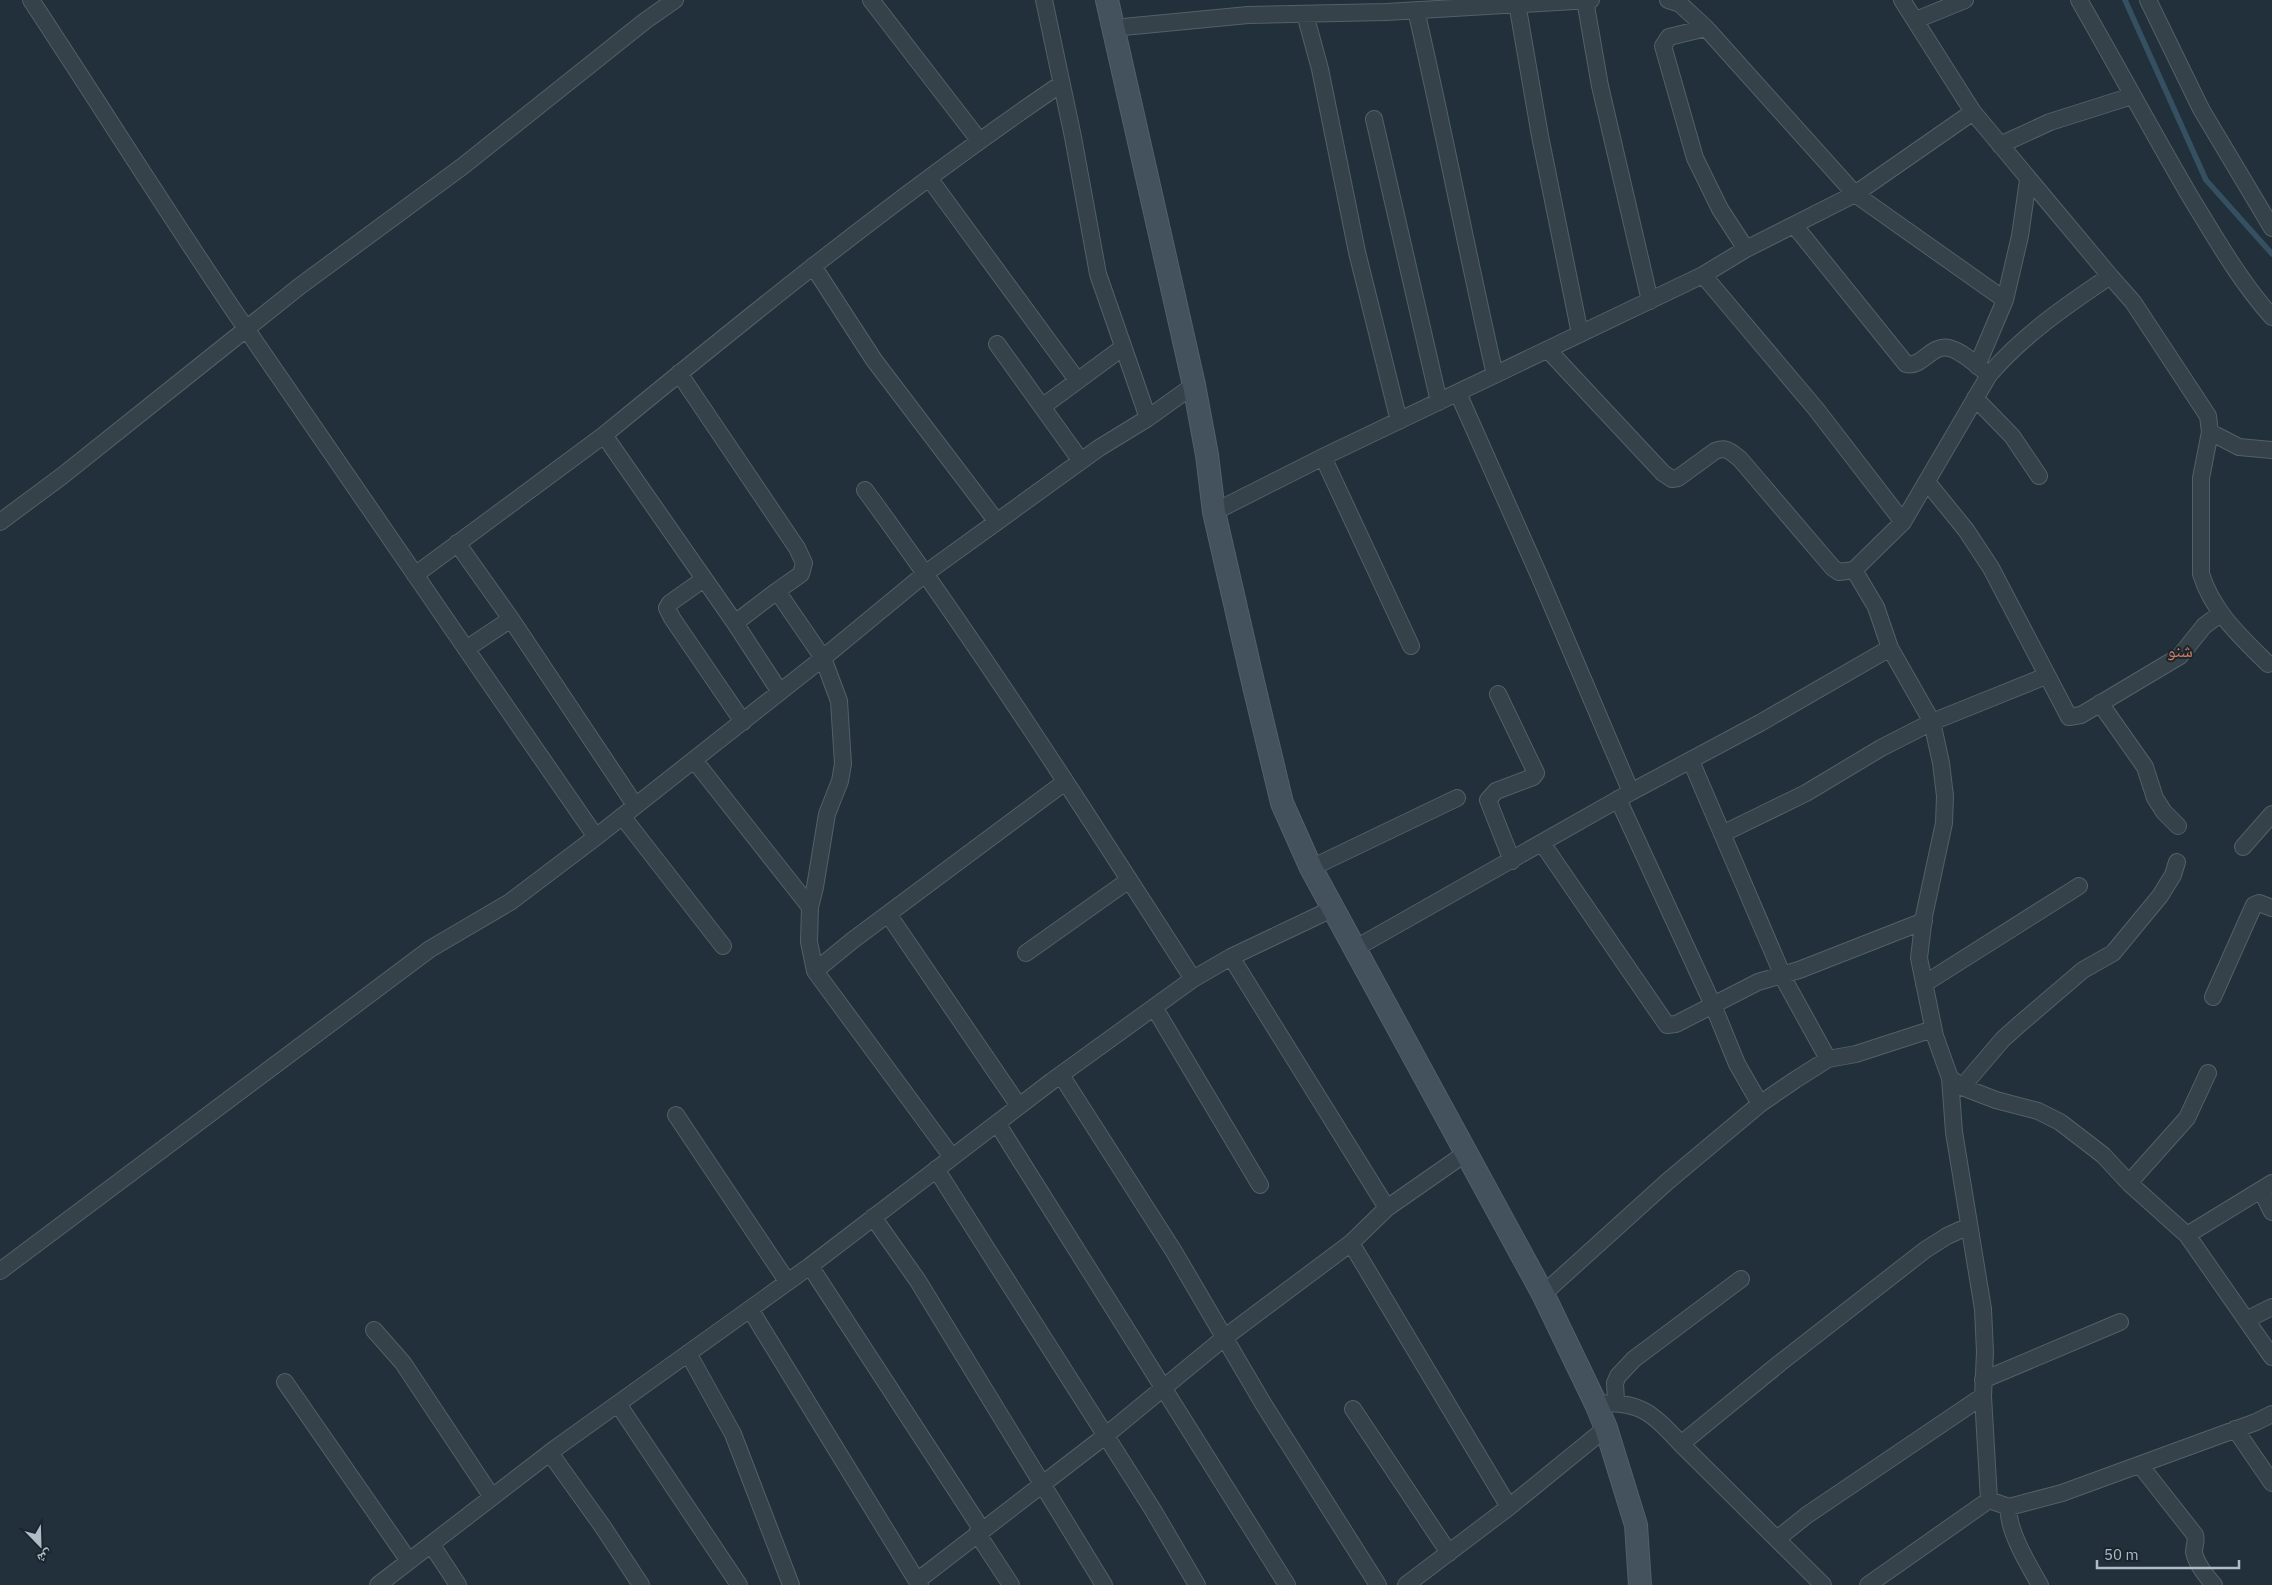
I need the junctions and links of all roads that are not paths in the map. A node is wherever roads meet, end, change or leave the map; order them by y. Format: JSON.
{"nodes":[{"id":1,"x":31,"y":0,"type":"edge"},
{"id":2,"x":675,"y":0,"type":"edge"},
{"id":3,"x":871,"y":0,"type":"edge"},
{"id":4,"x":1044,"y":0,"type":"edge"},
{"id":5,"x":1107,"y":0,"type":"edge"},
{"id":6,"x":1585,"y":0,"type":"edge"},
{"id":7,"x":1591,"y":0,"type":"edge"},
{"id":8,"x":1668,"y":0,"type":"edge"},
{"id":9,"x":1902,"y":0,"type":"edge"},
{"id":10,"x":1965,"y":0,"type":"edge"},
{"id":11,"x":2079,"y":0,"type":"edge"},
{"id":12,"x":2148,"y":0,"type":"edge"},
{"id":13,"x":1517,"y":3,"type":"junction"},
{"id":14,"x":1416,"y":10,"type":"junction"},
{"id":15,"x":1305,"y":14,"type":"junction"},
{"id":16,"x":1916,"y":20,"type":"junction"},
{"id":17,"x":1113,"y":28,"type":"junction"},
{"id":18,"x":1706,"y":28,"type":"junction"},
{"id":19,"x":1061,"y":84,"type":"junction"},
{"id":20,"x":2132,"y":96,"type":"junction"},
{"id":21,"x":1973,"y":112,"type":"junction"},
{"id":22,"x":1374,"y":119,"type":"dead end"},
{"id":23,"x":979,"y":140,"type":"junction"},
{"id":24,"x":2000,"y":145,"type":"junction"},
{"id":25,"x":928,"y":178,"type":"junction"},
{"id":26,"x":2028,"y":180,"type":"junction"},
{"id":27,"x":1856,"y":194,"type":"junction"},
{"id":28,"x":1794,"y":225,"type":"junction"},
{"id":29,"x":2272,"y":228,"type":"edge"},
{"id":30,"x":1746,"y":249,"type":"junction"},
{"id":31,"x":813,"y":266,"type":"junction"},
{"id":32,"x":1703,"y":274,"type":"junction"},
{"id":33,"x":2110,"y":276,"type":"junction"},
{"id":34,"x":2005,"y":300,"type":"junction"},
{"id":35,"x":1650,"y":301,"type":"junction"},
{"id":36,"x":2272,"y":317,"type":"edge"},
{"id":37,"x":245,"y":328,"type":"junction"},
{"id":38,"x":1580,"y":334,"type":"junction"},
{"id":39,"x":997,"y":344,"type":"dead end"},
{"id":40,"x":1122,"y":348,"type":"junction"},
{"id":41,"x":1548,"y":350,"type":"junction"},
{"id":42,"x":1983,"y":370,"type":"junction"},
{"id":43,"x":679,"y":373,"type":"junction"},
{"id":44,"x":1495,"y":375,"type":"junction"},
{"id":45,"x":1077,"y":380,"type":"junction"},
{"id":46,"x":1194,"y":385,"type":"junction"},
{"id":47,"x":1458,"y":393,"type":"junction"},
{"id":48,"x":1975,"y":398,"type":"junction"},
{"id":49,"x":1439,"y":402,"type":"junction"},
{"id":50,"x":1042,"y":408,"type":"junction"},
{"id":51,"x":1148,"y":418,"type":"junction"},
{"id":52,"x":1399,"y":421,"type":"junction"},
{"id":53,"x":2210,"y":432,"type":"junction"},
{"id":54,"x":604,"y":434,"type":"junction"},
{"id":55,"x":2272,"y":450,"type":"edge"},
{"id":56,"x":1324,"y":456,"type":"junction"},
{"id":57,"x":1081,"y":461,"type":"junction"},
{"id":58,"x":2039,"y":476,"type":"dead end"},
{"id":59,"x":1928,"y":482,"type":"junction"},
{"id":60,"x":865,"y":490,"type":"dead end"},
{"id":61,"x":1214,"y":512,"type":"junction"},
{"id":62,"x":0,"y":522,"type":"edge"},
{"id":63,"x":997,"y":522,"type":"junction"},
{"id":64,"x":1903,"y":522,"type":"junction"},
{"id":65,"x":457,"y":543,"type":"junction"},
{"id":66,"x":1854,"y":570,"type":"junction"},
{"id":67,"x":926,"y":573,"type":"junction"},
{"id":68,"x":415,"y":574,"type":"junction"},
{"id":69,"x":704,"y":579,"type":"junction"},
{"id":70,"x":777,"y":591,"type":"junction"},
{"id":71,"x":2220,"y":614,"type":"junction"},
{"id":72,"x":511,"y":619,"type":"junction"},
{"id":73,"x":734,"y":623,"type":"junction"},
{"id":74,"x":1410,"y":646,"type":"dead end"},
{"id":75,"x":1890,"y":648,"type":"junction"},
{"id":76,"x":466,"y":649,"type":"junction"},
{"id":77,"x":823,"y":658,"type":"junction"},
{"id":78,"x":2268,"y":664,"type":"dead end"},
{"id":79,"x":2046,"y":676,"type":"junction"},
{"id":80,"x":780,"y":692,"type":"junction"},
{"id":81,"x":1498,"y":694,"type":"dead end"},
{"id":82,"x":2100,"y":703,"type":"junction"},
{"id":83,"x":743,"y":722,"type":"junction"},
{"id":84,"x":1932,"y":722,"type":"junction"},
{"id":85,"x":694,"y":760,"type":"junction"},
{"id":86,"x":1691,"y":760,"type":"junction"},
{"id":87,"x":1065,"y":782,"type":"junction"},
{"id":88,"x":1625,"y":796,"type":"junction"},
{"id":89,"x":1457,"y":798,"type":"dead end"},
{"id":90,"x":629,"y":811,"type":"junction"},
{"id":91,"x":2272,"y":814,"type":"edge"},
{"id":92,"x":2178,"y":826,"type":"dead end"},
{"id":93,"x":1722,"y":834,"type":"junction"},
{"id":94,"x":596,"y":837,"type":"junction"},
{"id":95,"x":1542,"y":843,"type":"junction"},
{"id":96,"x":2243,"y":847,"type":"dead end"},
{"id":97,"x":1512,"y":861,"type":"junction"},
{"id":98,"x":2177,"y":862,"type":"dead end"},
{"id":99,"x":1311,"y":868,"type":"junction"},
{"id":100,"x":1129,"y":880,"type":"junction"},
{"id":101,"x":2079,"y":886,"type":"dead end"},
{"id":102,"x":810,"y":907,"type":"junction"},
{"id":103,"x":1334,"y":908,"type":"junction"},
{"id":104,"x":2272,"y":908,"type":"edge"},
{"id":105,"x":888,"y":914,"type":"junction"},
{"id":106,"x":1924,"y":921,"type":"junction"},
{"id":107,"x":723,"y":946,"type":"dead end"},
{"id":108,"x":1354,"y":949,"type":"junction"},
{"id":109,"x":1026,"y":954,"type":"dead end"},
{"id":110,"x":1231,"y":957,"type":"junction"},
{"id":111,"x":815,"y":971,"type":"junction"},
{"id":112,"x":1782,"y":975,"type":"junction"},
{"id":113,"x":1193,"y":979,"type":"junction"},
{"id":114,"x":1924,"y":984,"type":"junction"},
{"id":115,"x":2213,"y":998,"type":"dead end"},
{"id":116,"x":1713,"y":1005,"type":"junction"},
{"id":117,"x":1154,"y":1007,"type":"junction"},
{"id":118,"x":1934,"y":1029,"type":"junction"},
{"id":119,"x":1828,"y":1059,"type":"junction"},
{"id":120,"x":2208,"y":1073,"type":"dead end"},
{"id":121,"x":1060,"y":1075,"type":"junction"},
{"id":122,"x":1956,"y":1082,"type":"junction"},
{"id":123,"x":1760,"y":1104,"type":"junction"},
{"id":124,"x":1019,"y":1106,"type":"junction"},
{"id":125,"x":676,"y":1116,"type":"dead end"},
{"id":126,"x":997,"y":1124,"type":"junction"},
{"id":127,"x":1466,"y":1153,"type":"junction"},
{"id":128,"x":952,"y":1157,"type":"junction"},
{"id":129,"x":936,"y":1170,"type":"junction"},
{"id":130,"x":2129,"y":1183,"type":"junction"},
{"id":131,"x":1260,"y":1186,"type":"dead end"},
{"id":132,"x":2267,"y":1187,"type":"edge"},
{"id":133,"x":1387,"y":1208,"type":"junction"},
{"id":134,"x":2272,"y":1212,"type":"edge"},
{"id":135,"x":873,"y":1217,"type":"junction"},
{"id":136,"x":1969,"y":1226,"type":"junction"},
{"id":137,"x":2187,"y":1235,"type":"junction"},
{"id":138,"x":1351,"y":1243,"type":"junction"},
{"id":139,"x":810,"y":1266,"type":"junction"},
{"id":140,"x":0,"y":1271,"type":"edge"},
{"id":141,"x":1741,"y":1279,"type":"dead end"},
{"id":142,"x":787,"y":1281,"type":"junction"},
{"id":143,"x":1542,"y":1294,"type":"junction"},
{"id":144,"x":2272,"y":1307,"type":"edge"},
{"id":145,"x":750,"y":1310,"type":"junction"},
{"id":146,"x":2246,"y":1320,"type":"junction"},
{"id":147,"x":2120,"y":1322,"type":"dead end"},
{"id":148,"x":374,"y":1330,"type":"dead end"},
{"id":149,"x":1224,"y":1338,"type":"junction"},
{"id":150,"x":688,"y":1353,"type":"junction"},
{"id":151,"x":2272,"y":1356,"type":"edge"},
{"id":152,"x":285,"y":1382,"type":"dead end"},
{"id":153,"x":1162,"y":1387,"type":"junction"},
{"id":154,"x":1983,"y":1388,"type":"junction"},
{"id":155,"x":1606,"y":1403,"type":"junction"},
{"id":156,"x":618,"y":1404,"type":"junction"},
{"id":157,"x":1353,"y":1408,"type":"dead end"},
{"id":158,"x":2272,"y":1414,"type":"edge"},
{"id":159,"x":1606,"y":1428,"type":"junction"},
{"id":160,"x":2235,"y":1429,"type":"junction"},
{"id":161,"x":1105,"y":1436,"type":"junction"},
{"id":162,"x":1681,"y":1444,"type":"junction"},
{"id":163,"x":550,"y":1453,"type":"junction"},
{"id":164,"x":2140,"y":1464,"type":"junction"},
{"id":165,"x":2272,"y":1483,"type":"edge"},
{"id":166,"x":1042,"y":1485,"type":"junction"},
{"id":167,"x":492,"y":1497,"type":"junction"},
{"id":168,"x":1989,"y":1500,"type":"junction"},
{"id":169,"x":1509,"y":1507,"type":"junction"},
{"id":170,"x":2009,"y":1507,"type":"junction"},
{"id":171,"x":979,"y":1531,"type":"junction"},
{"id":172,"x":1776,"y":1538,"type":"junction"},
{"id":173,"x":431,"y":1544,"type":"junction"},
{"id":174,"x":1449,"y":1553,"type":"junction"},
{"id":175,"x":409,"y":1561,"type":"junction"},
{"id":176,"x":388,"y":1582,"type":"edge"},
{"id":177,"x":919,"y":1583,"type":"edge"},
{"id":178,"x":458,"y":1585,"type":"edge"},
{"id":179,"x":641,"y":1585,"type":"edge"},
{"id":180,"x":739,"y":1585,"type":"edge"},
{"id":181,"x":791,"y":1585,"type":"edge"},
{"id":182,"x":1011,"y":1585,"type":"edge"},
{"id":183,"x":1104,"y":1585,"type":"edge"},
{"id":184,"x":1197,"y":1585,"type":"edge"},
{"id":185,"x":1286,"y":1585,"type":"edge"},
{"id":186,"x":1378,"y":1585,"type":"edge"},
{"id":187,"x":1406,"y":1585,"type":"edge"},
{"id":188,"x":1640,"y":1585,"type":"edge"},
{"id":189,"x":1823,"y":1585,"type":"edge"},
{"id":190,"x":1868,"y":1585,"type":"edge"},
{"id":191,"x":2040,"y":1585,"type":"edge"},
{"id":192,"x":2214,"y":1585,"type":"edge"}],
"edges":[{"from":1,"to":37,"type":"street"},
{"from":2,"to":37,"type":"street"},
{"from":3,"to":23,"type":"street"},
{"from":4,"to":19,"type":"street"},
{"from":5,"to":17,"type":"main road"},
{"from":6,"to":7,"type":"street"},
{"from":6,"to":13,"type":"street"},
{"from":6,"to":35,"type":"street"},
{"from":8,"to":18,"type":"street"},
{"from":9,"to":16,"type":"street"},
{"from":10,"to":16,"type":"street"},
{"from":11,"to":20,"type":"street"},
{"from":12,"to":29,"type":"street"},
{"from":13,"to":14,"type":"street"},
{"from":13,"to":38,"type":"street"},
{"from":14,"to":15,"type":"street"},
{"from":14,"to":44,"type":"street"},
{"from":15,"to":17,"type":"street"},
{"from":15,"to":52,"type":"street"},
{"from":16,"to":21,"type":"street"},
{"from":17,"to":46,"type":"main road"},
{"from":18,"to":27,"type":"street"},
{"from":18,"to":30,"type":"street"},
{"from":19,"to":23,"type":"street"},
{"from":19,"to":40,"type":"street"},
{"from":20,"to":24,"type":"street"},
{"from":20,"to":36,"type":"street"},
{"from":21,"to":24,"type":"street"},
{"from":21,"to":27,"type":"street"},
{"from":22,"to":49,"type":"street"},
{"from":23,"to":25,"type":"street"},
{"from":24,"to":26,"type":"street"},
{"from":25,"to":31,"type":"street"},
{"from":25,"to":45,"type":"street"},
{"from":26,"to":33,"type":"street"},
{"from":26,"to":34,"type":"street"},
{"from":27,"to":28,"type":"street"},
{"from":27,"to":34,"type":"street"},
{"from":28,"to":30,"type":"street"},
{"from":28,"to":42,"type":"street"},
{"from":30,"to":32,"type":"street"},
{"from":31,"to":43,"type":"street"},
{"from":31,"to":63,"type":"street"},
{"from":32,"to":35,"type":"street"},
{"from":32,"to":64,"type":"street"},
{"from":33,"to":42,"type":"street"},
{"from":33,"to":53,"type":"street"},
{"from":34,"to":42,"type":"street"},
{"from":35,"to":38,"type":"street"},
{"from":37,"to":62,"type":"street"},
{"from":37,"to":68,"type":"street"},
{"from":38,"to":41,"type":"street"},
{"from":39,"to":50,"type":"street"},
{"from":40,"to":45,"type":"street"},
{"from":40,"to":51,"type":"street"},
{"from":41,"to":44,"type":"street"},
{"from":41,"to":66,"type":"street"},
{"from":42,"to":48,"type":"street"},
{"from":43,"to":54,"type":"street"},
{"from":43,"to":70,"type":"street"},
{"from":44,"to":47,"type":"street"},
{"from":45,"to":50,"type":"street"},
{"from":46,"to":51,"type":"street"},
{"from":46,"to":61,"type":"main road"},
{"from":47,"to":49,"type":"street"},
{"from":47,"to":88,"type":"street"},
{"from":48,"to":58,"type":"street"},
{"from":48,"to":59,"type":"street"},
{"from":49,"to":52,"type":"street"},
{"from":50,"to":57,"type":"street"},
{"from":51,"to":57,"type":"street"},
{"from":52,"to":56,"type":"street"},
{"from":53,"to":55,"type":"street"},
{"from":53,"to":71,"type":"street"},
{"from":54,"to":65,"type":"street"},
{"from":54,"to":69,"type":"street"},
{"from":56,"to":61,"type":"street"},
{"from":56,"to":74,"type":"street"},
{"from":57,"to":63,"type":"street"},
{"from":59,"to":64,"type":"street"},
{"from":59,"to":79,"type":"street"},
{"from":60,"to":67,"type":"street"},
{"from":61,"to":99,"type":"main road"},
{"from":63,"to":67,"type":"street"},
{"from":64,"to":66,"type":"street"},
{"from":65,"to":68,"type":"street"},
{"from":65,"to":72,"type":"street"},
{"from":66,"to":75,"type":"street"},
{"from":67,"to":77,"type":"street"},
{"from":67,"to":87,"type":"street"},
{"from":68,"to":76,"type":"street"},
{"from":69,"to":73,"type":"street"},
{"from":69,"to":83,"type":"street"},
{"from":70,"to":73,"type":"street"},
{"from":70,"to":77,"type":"street"},
{"from":71,"to":78,"type":"street"},
{"from":71,"to":82,"type":"street"},
{"from":72,"to":76,"type":"street"},
{"from":72,"to":90,"type":"street"},
{"from":73,"to":80,"type":"street"},
{"from":75,"to":84,"type":"street"},
{"from":75,"to":86,"type":"street"},
{"from":76,"to":94,"type":"street"},
{"from":77,"to":80,"type":"street"},
{"from":77,"to":102,"type":"street"},
{"from":79,"to":82,"type":"street"},
{"from":79,"to":84,"type":"street"},
{"from":80,"to":83,"type":"street"},
{"from":81,"to":97,"type":"street"},
{"from":82,"to":92,"type":"street"},
{"from":83,"to":85,"type":"street"},
{"from":84,"to":93,"type":"street"},
{"from":84,"to":106,"type":"street"},
{"from":85,"to":90,"type":"street"},
{"from":85,"to":102,"type":"street"},
{"from":86,"to":88,"type":"street"},
{"from":86,"to":93,"type":"street"},
{"from":87,"to":100,"type":"street"},
{"from":87,"to":105,"type":"street"},
{"from":88,"to":95,"type":"street"},
{"from":88,"to":116,"type":"street"},
{"from":89,"to":99,"type":"street"},
{"from":90,"to":94,"type":"street"},
{"from":90,"to":107,"type":"street"},
{"from":91,"to":96,"type":"street"},
{"from":93,"to":112,"type":"street"},
{"from":94,"to":140,"type":"street"},
{"from":95,"to":97,"type":"street"},
{"from":95,"to":116,"type":"street"},
{"from":97,"to":108,"type":"street"},
{"from":98,"to":122,"type":"street"},
{"from":99,"to":103,"type":"main road"},
{"from":100,"to":109,"type":"street"},
{"from":100,"to":113,"type":"street"},
{"from":101,"to":114,"type":"street"},
{"from":102,"to":111,"type":"street"},
{"from":103,"to":108,"type":"main road"},
{"from":103,"to":110,"type":"street"},
{"from":104,"to":115,"type":"street"},
{"from":105,"to":111,"type":"street"},
{"from":105,"to":124,"type":"street"},
{"from":106,"to":112,"type":"street"},
{"from":106,"to":114,"type":"street"},
{"from":108,"to":127,"type":"main road"},
{"from":110,"to":113,"type":"street"},
{"from":110,"to":133,"type":"street"},
{"from":111,"to":128,"type":"street"},
{"from":112,"to":116,"type":"street"},
{"from":112,"to":119,"type":"street"},
{"from":113,"to":117,"type":"street"},
{"from":114,"to":118,"type":"street"},
{"from":116,"to":123,"type":"street"},
{"from":117,"to":121,"type":"street"},
{"from":117,"to":131,"type":"street"},
{"from":118,"to":119,"type":"street"},
{"from":118,"to":122,"type":"street"},
{"from":119,"to":123,"type":"street"},
{"from":120,"to":130,"type":"street"},
{"from":121,"to":124,"type":"street"},
{"from":121,"to":149,"type":"street"},
{"from":122,"to":130,"type":"street"},
{"from":122,"to":136,"type":"street"},
{"from":123,"to":143,"type":"street"},
{"from":124,"to":126,"type":"street"},
{"from":125,"to":142,"type":"street"},
{"from":126,"to":128,"type":"street"},
{"from":126,"to":153,"type":"street"},
{"from":127,"to":133,"type":"street"},
{"from":127,"to":143,"type":"main road"},
{"from":128,"to":129,"type":"street"},
{"from":129,"to":135,"type":"street"},
{"from":129,"to":161,"type":"street"},
{"from":130,"to":137,"type":"street"},
{"from":132,"to":134,"type":"street"},
{"from":132,"to":137,"type":"street"},
{"from":133,"to":138,"type":"street"},
{"from":135,"to":139,"type":"street"},
{"from":135,"to":166,"type":"street"},
{"from":136,"to":154,"type":"street"},
{"from":136,"to":162,"type":"street"},
{"from":137,"to":146,"type":"street"},
{"from":138,"to":149,"type":"street"},
{"from":138,"to":169,"type":"street"},
{"from":139,"to":142,"type":"street"},
{"from":139,"to":171,"type":"street"},
{"from":141,"to":155,"type":"street"},
{"from":142,"to":145,"type":"street"},
{"from":143,"to":155,"type":"main road"},
{"from":144,"to":146,"type":"street"},
{"from":145,"to":150,"type":"street"},
{"from":145,"to":177,"type":"street"},
{"from":146,"to":151,"type":"street"},
{"from":147,"to":154,"type":"street"},
{"from":148,"to":167,"type":"street"},
{"from":149,"to":153,"type":"street"},
{"from":149,"to":186,"type":"street"},
{"from":150,"to":156,"type":"street"},
{"from":150,"to":181,"type":"street"},
{"from":152,"to":175,"type":"street"},
{"from":153,"to":161,"type":"street"},
{"from":153,"to":185,"type":"street"},
{"from":154,"to":168,"type":"street"},
{"from":154,"to":172,"type":"street"},
{"from":155,"to":159,"type":"main road"},
{"from":155,"to":162,"type":"street"},
{"from":156,"to":163,"type":"street"},
{"from":156,"to":180,"type":"street"},
{"from":157,"to":174,"type":"street"},
{"from":158,"to":160,"type":"street"},
{"from":159,"to":169,"type":"street"},
{"from":159,"to":188,"type":"main road"},
{"from":160,"to":164,"type":"street"},
{"from":160,"to":165,"type":"street"},
{"from":161,"to":166,"type":"street"},
{"from":161,"to":184,"type":"street"},
{"from":162,"to":172,"type":"street"},
{"from":163,"to":167,"type":"street"},
{"from":163,"to":179,"type":"street"},
{"from":164,"to":170,"type":"street"},
{"from":164,"to":192,"type":"street"},
{"from":166,"to":171,"type":"street"},
{"from":166,"to":183,"type":"street"},
{"from":167,"to":173,"type":"street"},
{"from":168,"to":170,"type":"street"},
{"from":168,"to":190,"type":"street"},
{"from":169,"to":174,"type":"street"},
{"from":170,"to":191,"type":"street"},
{"from":171,"to":177,"type":"street"},
{"from":171,"to":182,"type":"street"},
{"from":172,"to":189,"type":"street"},
{"from":173,"to":175,"type":"street"},
{"from":173,"to":178,"type":"street"},
{"from":174,"to":187,"type":"street"},
{"from":175,"to":176,"type":"street"}]}
